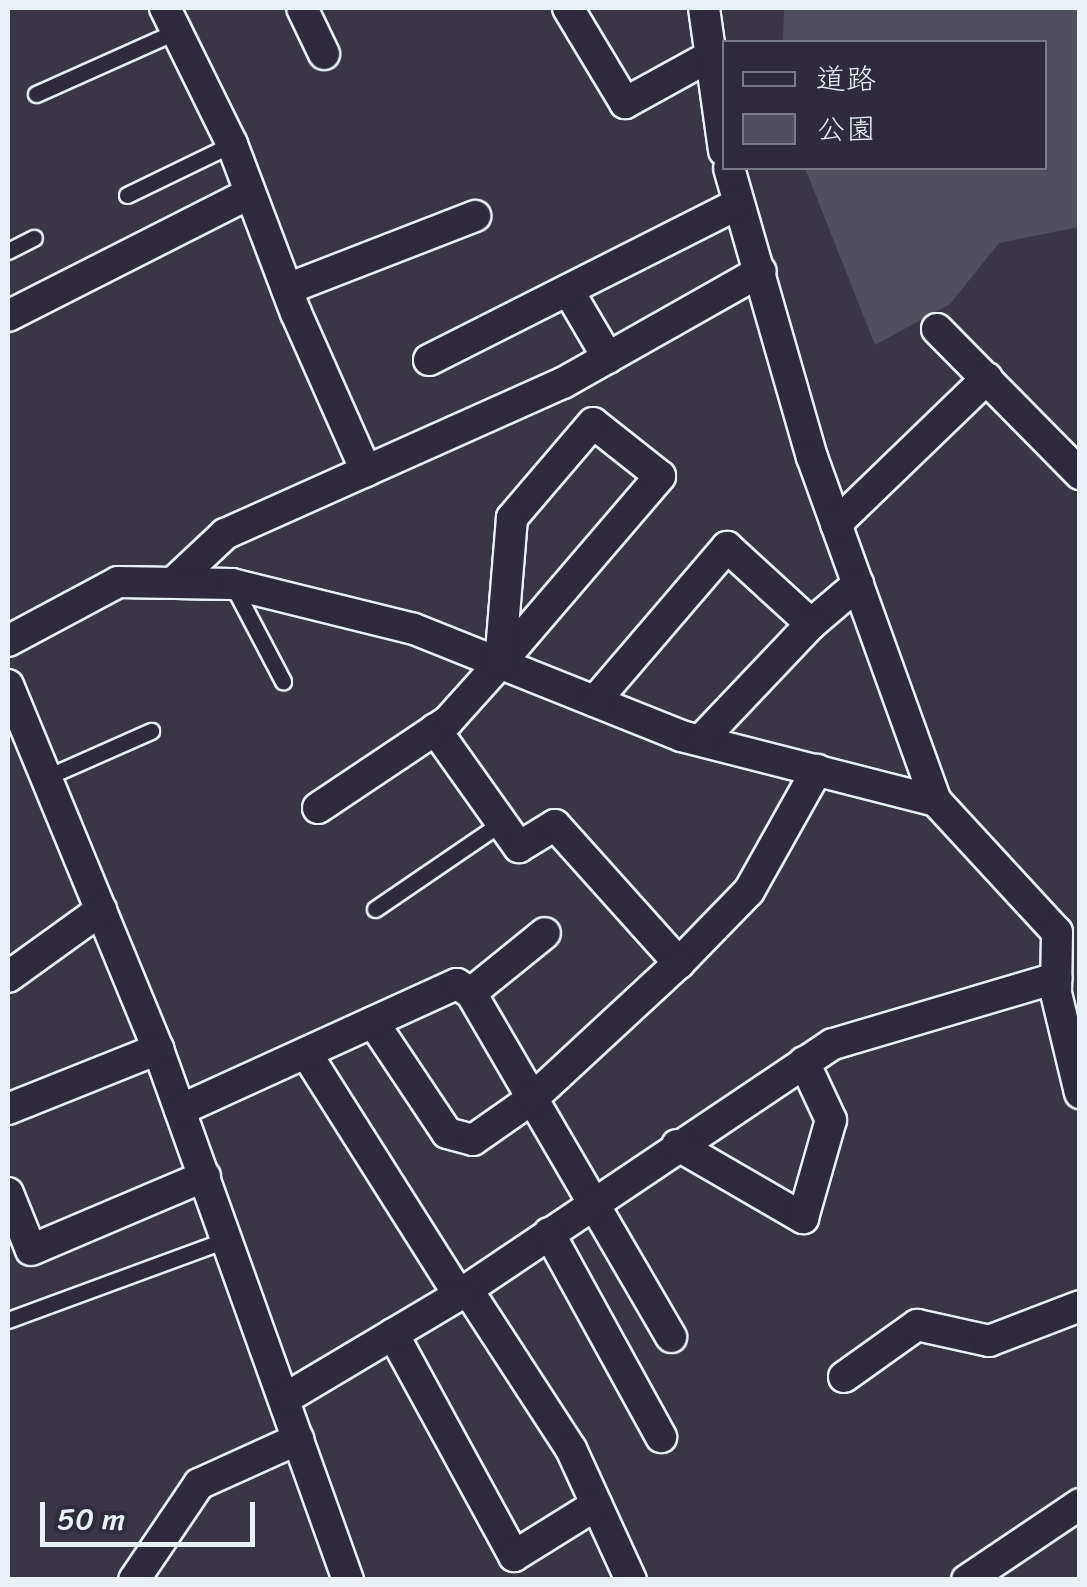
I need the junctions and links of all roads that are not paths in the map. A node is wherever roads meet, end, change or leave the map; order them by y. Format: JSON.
{"nodes":[{"id":1,"x":302,"y":8,"type":"edge"},
{"id":2,"x":568,"y":8,"type":"edge"},
{"id":3,"x":704,"y":8,"type":"edge"},
{"id":4,"x":171,"y":19,"type":"edge"},
{"id":5,"x":324,"y":54,"type":"dead end"},
{"id":6,"x":707,"y":58,"type":"junction"},
{"id":7,"x":36,"y":94,"type":"dead end"},
{"id":8,"x":722,"y":140,"type":"edge"},
{"id":9,"x":232,"y":144,"type":"junction"},
{"id":10,"x":730,"y":170,"type":"edge"},
{"id":11,"x":250,"y":193,"type":"junction"},
{"id":12,"x":127,"y":195,"type":"dead end"},
{"id":13,"x":738,"y":204,"type":"junction"},
{"id":14,"x":475,"y":216,"type":"dead end"},
{"id":15,"x":34,"y":238,"type":"dead end"},
{"id":16,"x":8,"y":251,"type":"edge"},
{"id":17,"x":761,"y":271,"type":"junction"},
{"id":18,"x":287,"y":289,"type":"junction"},
{"id":19,"x":568,"y":290,"type":"junction"},
{"id":20,"x":8,"y":316,"type":"edge"},
{"id":21,"x":937,"y":328,"type":"dead end"},
{"id":22,"x":608,"y":358,"type":"junction"},
{"id":23,"x":429,"y":360,"type":"dead end"},
{"id":24,"x":987,"y":378,"type":"junction"},
{"id":25,"x":366,"y":472,"type":"junction"},
{"id":26,"x":1080,"y":474,"type":"edge"},
{"id":27,"x":836,"y":524,"type":"junction"},
{"id":28,"x":175,"y":580,"type":"junction"},
{"id":29,"x":232,"y":584,"type":"junction"},
{"id":30,"x":858,"y":584,"type":"junction"},
{"id":31,"x":811,"y":624,"type":"junction"},
{"id":32,"x":8,"y":641,"type":"edge"},
{"id":33,"x":500,"y":663,"type":"junction"},
{"id":34,"x":284,"y":681,"type":"dead end"},
{"id":35,"x":8,"y":685,"type":"edge"},
{"id":36,"x":595,"y":701,"type":"junction"},
{"id":37,"x":435,"y":729,"type":"junction"},
{"id":38,"x":151,"y":732,"type":"dead end"},
{"id":39,"x":18,"y":736,"type":"edge"},
{"id":40,"x":700,"y":740,"type":"junction"},
{"id":41,"x":817,"y":770,"type":"junction"},
{"id":42,"x":48,"y":777,"type":"junction"},
{"id":43,"x":936,"y":801,"type":"junction"},
{"id":44,"x":318,"y":808,"type":"dead end"},
{"id":45,"x":501,"y":823,"type":"junction"},
{"id":46,"x":375,"y":909,"type":"dead end"},
{"id":47,"x":102,"y":910,"type":"junction"},
{"id":48,"x":545,"y":933,"type":"dead end"},
{"id":49,"x":1068,"y":936,"type":"edge"},
{"id":50,"x":678,"y":963,"type":"junction"},
{"id":51,"x":8,"y":977,"type":"edge"},
{"id":52,"x":1056,"y":978,"type":"junction"},
{"id":53,"x":471,"y":994,"type":"junction"},
{"id":54,"x":373,"y":1022,"type":"junction"},
{"id":55,"x":158,"y":1050,"type":"junction"},
{"id":56,"x":306,"y":1053,"type":"junction"},
{"id":57,"x":804,"y":1062,"type":"junction"},
{"id":58,"x":1080,"y":1093,"type":"edge"},
{"id":59,"x":533,"y":1098,"type":"junction"},
{"id":60,"x":8,"y":1109,"type":"edge"},
{"id":61,"x":180,"y":1110,"type":"junction"},
{"id":62,"x":677,"y":1145,"type":"junction"},
{"id":63,"x":205,"y":1176,"type":"junction"},
{"id":64,"x":8,"y":1193,"type":"edge"},
{"id":65,"x":594,"y":1202,"type":"junction"},
{"id":66,"x":549,"y":1233,"type":"junction"},
{"id":67,"x":228,"y":1239,"type":"junction"},
{"id":68,"x":463,"y":1292,"type":"junction"},
{"id":69,"x":1080,"y":1306,"type":"edge"},
{"id":70,"x":8,"y":1320,"type":"edge"},
{"id":71,"x":393,"y":1334,"type":"junction"},
{"id":72,"x":671,"y":1338,"type":"dead end"},
{"id":73,"x":844,"y":1377,"type":"dead end"},
{"id":74,"x":286,"y":1398,"type":"junction"},
{"id":75,"x":661,"y":1436,"type":"dead end"},
{"id":76,"x":298,"y":1440,"type":"junction"},
{"id":77,"x":1080,"y":1504,"type":"edge"},
{"id":78,"x":596,"y":1506,"type":"junction"},
{"id":79,"x":134,"y":1580,"type":"edge"},
{"id":80,"x":348,"y":1580,"type":"edge"},
{"id":81,"x":631,"y":1580,"type":"edge"},
{"id":82,"x":967,"y":1580,"type":"edge"}],
"edges":[{"from":1,"to":5,"type":"street"},
{"from":2,"to":6,"type":"street"},
{"from":3,"to":6,"type":"street"},
{"from":4,"to":7,"type":"lane"},
{"from":4,"to":9,"type":"street"},
{"from":6,"to":8,"type":"street"},
{"from":9,"to":11,"type":"street"},
{"from":9,"to":12,"type":"lane"},
{"from":10,"to":13,"type":"street"},
{"from":11,"to":18,"type":"street"},
{"from":11,"to":20,"type":"street"},
{"from":13,"to":17,"type":"street"},
{"from":13,"to":19,"type":"street"},
{"from":14,"to":18,"type":"street"},
{"from":15,"to":16,"type":"lane"},
{"from":17,"to":22,"type":"street"},
{"from":17,"to":27,"type":"street"},
{"from":18,"to":25,"type":"street"},
{"from":19,"to":22,"type":"street"},
{"from":19,"to":23,"type":"street"},
{"from":21,"to":24,"type":"street"},
{"from":22,"to":25,"type":"street"},
{"from":24,"to":26,"type":"street"},
{"from":24,"to":27,"type":"street"},
{"from":25,"to":28,"type":"street"},
{"from":27,"to":30,"type":"street"},
{"from":28,"to":29,"type":"street"},
{"from":28,"to":32,"type":"street"},
{"from":29,"to":33,"type":"street"},
{"from":29,"to":34,"type":"lane"},
{"from":30,"to":31,"type":"street"},
{"from":30,"to":43,"type":"street"},
{"from":31,"to":36,"type":"street"},
{"from":31,"to":40,"type":"street"},
{"from":33,"to":33,"type":"street"},
{"from":33,"to":36,"type":"street"},
{"from":33,"to":37,"type":"street"},
{"from":35,"to":39,"type":"street"},
{"from":36,"to":40,"type":"street"},
{"from":37,"to":44,"type":"street"},
{"from":37,"to":45,"type":"street"},
{"from":38,"to":42,"type":"lane"},
{"from":39,"to":42,"type":"street"},
{"from":40,"to":41,"type":"street"},
{"from":41,"to":43,"type":"street"},
{"from":41,"to":50,"type":"street"},
{"from":42,"to":47,"type":"street"},
{"from":43,"to":49,"type":"street"},
{"from":45,"to":46,"type":"lane"},
{"from":45,"to":50,"type":"street"},
{"from":47,"to":51,"type":"street"},
{"from":47,"to":55,"type":"street"},
{"from":48,"to":53,"type":"street"},
{"from":49,"to":52,"type":"street"},
{"from":50,"to":59,"type":"street"},
{"from":52,"to":57,"type":"street"},
{"from":52,"to":58,"type":"street"},
{"from":53,"to":54,"type":"street"},
{"from":53,"to":59,"type":"street"},
{"from":54,"to":56,"type":"street"},
{"from":54,"to":59,"type":"street"},
{"from":55,"to":60,"type":"street"},
{"from":55,"to":61,"type":"street"},
{"from":56,"to":61,"type":"street"},
{"from":56,"to":68,"type":"street"},
{"from":57,"to":62,"type":"street"},
{"from":57,"to":62,"type":"street"},
{"from":59,"to":65,"type":"street"},
{"from":61,"to":63,"type":"street"},
{"from":62,"to":65,"type":"street"},
{"from":63,"to":64,"type":"street"},
{"from":63,"to":67,"type":"street"},
{"from":65,"to":66,"type":"street"},
{"from":65,"to":72,"type":"street"},
{"from":66,"to":68,"type":"street"},
{"from":66,"to":75,"type":"street"},
{"from":67,"to":70,"type":"lane"},
{"from":67,"to":74,"type":"street"},
{"from":68,"to":71,"type":"street"},
{"from":68,"to":78,"type":"street"},
{"from":69,"to":73,"type":"street"},
{"from":71,"to":74,"type":"street"},
{"from":71,"to":78,"type":"street"},
{"from":74,"to":76,"type":"street"},
{"from":76,"to":79,"type":"street"},
{"from":76,"to":80,"type":"street"},
{"from":77,"to":82,"type":"street"},
{"from":78,"to":81,"type":"street"}]}
